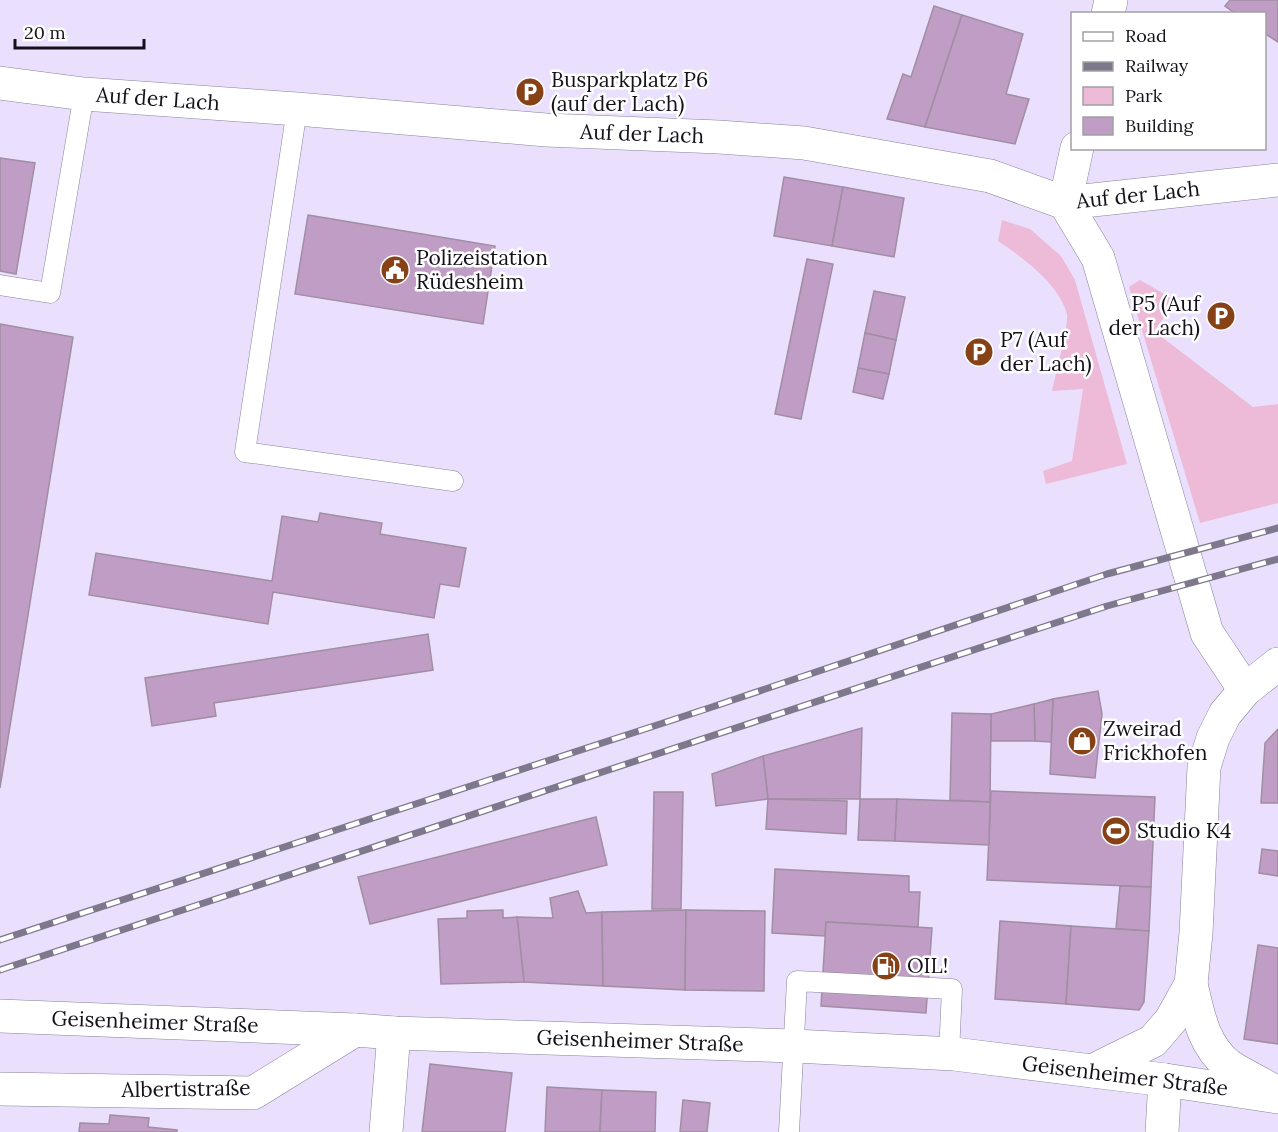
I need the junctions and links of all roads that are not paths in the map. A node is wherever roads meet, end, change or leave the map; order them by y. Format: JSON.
{"nodes":[{"id":1,"x":0,"y":83,"type":"edge"},
{"id":2,"x":84,"y":94,"type":"junction"},
{"id":3,"x":297,"y":109,"type":"junction"},
{"id":4,"x":1077,"y":150,"type":"edge"},
{"id":5,"x":1278,"y":180,"type":"edge"},
{"id":6,"x":1065,"y":203,"type":"junction"},
{"id":7,"x":0,"y":285,"type":"edge"},
{"id":8,"x":453,"y":481,"type":"dead end"},
{"id":9,"x":1278,"y":664,"type":"edge"},
{"id":10,"x":1245,"y":690,"type":"junction"},
{"id":11,"x":1191,"y":984,"type":"junction"},
{"id":12,"x":0,"y":1016,"type":"edge"},
{"id":13,"x":355,"y":1030,"type":"junction"},
{"id":14,"x":394,"y":1033,"type":"junction"},
{"id":15,"x":794,"y":1046,"type":"junction"},
{"id":16,"x":949,"y":1054,"type":"junction"},
{"id":17,"x":1092,"y":1071,"type":"junction"},
{"id":18,"x":1165,"y":1080,"type":"junction"},
{"id":19,"x":0,"y":1089,"type":"edge"},
{"id":20,"x":1278,"y":1095,"type":"edge"},
{"id":21,"x":386,"y":1132,"type":"edge"},
{"id":22,"x":789,"y":1132,"type":"edge"},
{"id":23,"x":1162,"y":1132,"type":"edge"}],
"edges":[{"from":1,"to":2,"type":"street","name":"Auf der Lach"},
{"from":2,"to":3,"type":"street","name":"Auf der Lach"},
{"from":2,"to":7,"type":"lane"},
{"from":3,"to":6,"type":"street","name":"Auf der Lach"},
{"from":3,"to":8,"type":"lane"},
{"from":4,"to":6,"type":"street"},
{"from":5,"to":6,"type":"street","name":"Auf der Lach"},
{"from":6,"to":10,"type":"street"},
{"from":9,"to":10,"type":"street"},
{"from":10,"to":11,"type":"street"},
{"from":11,"to":17,"type":"street"},
{"from":11,"to":20,"type":"street"},
{"from":12,"to":13,"type":"street","name":"Geisenheimer Straße"},
{"from":13,"to":14,"type":"street","name":"Geisenheimer Straße"},
{"from":13,"to":19,"type":"street","name":"Albertistraße"},
{"from":14,"to":15,"type":"street","name":"Geisenheimer Straße"},
{"from":14,"to":21,"type":"street"},
{"from":15,"to":16,"type":"street","name":"Geisenheimer Straße"},
{"from":15,"to":16,"type":"lane"},
{"from":15,"to":22,"type":"lane"},
{"from":16,"to":17,"type":"street","name":"Geisenheimer Straße"},
{"from":17,"to":18,"type":"street","name":"Geisenheimer Straße"},
{"from":18,"to":20,"type":"street","name":"Geisenheimer Straße"},
{"from":18,"to":23,"type":"street"}]}
